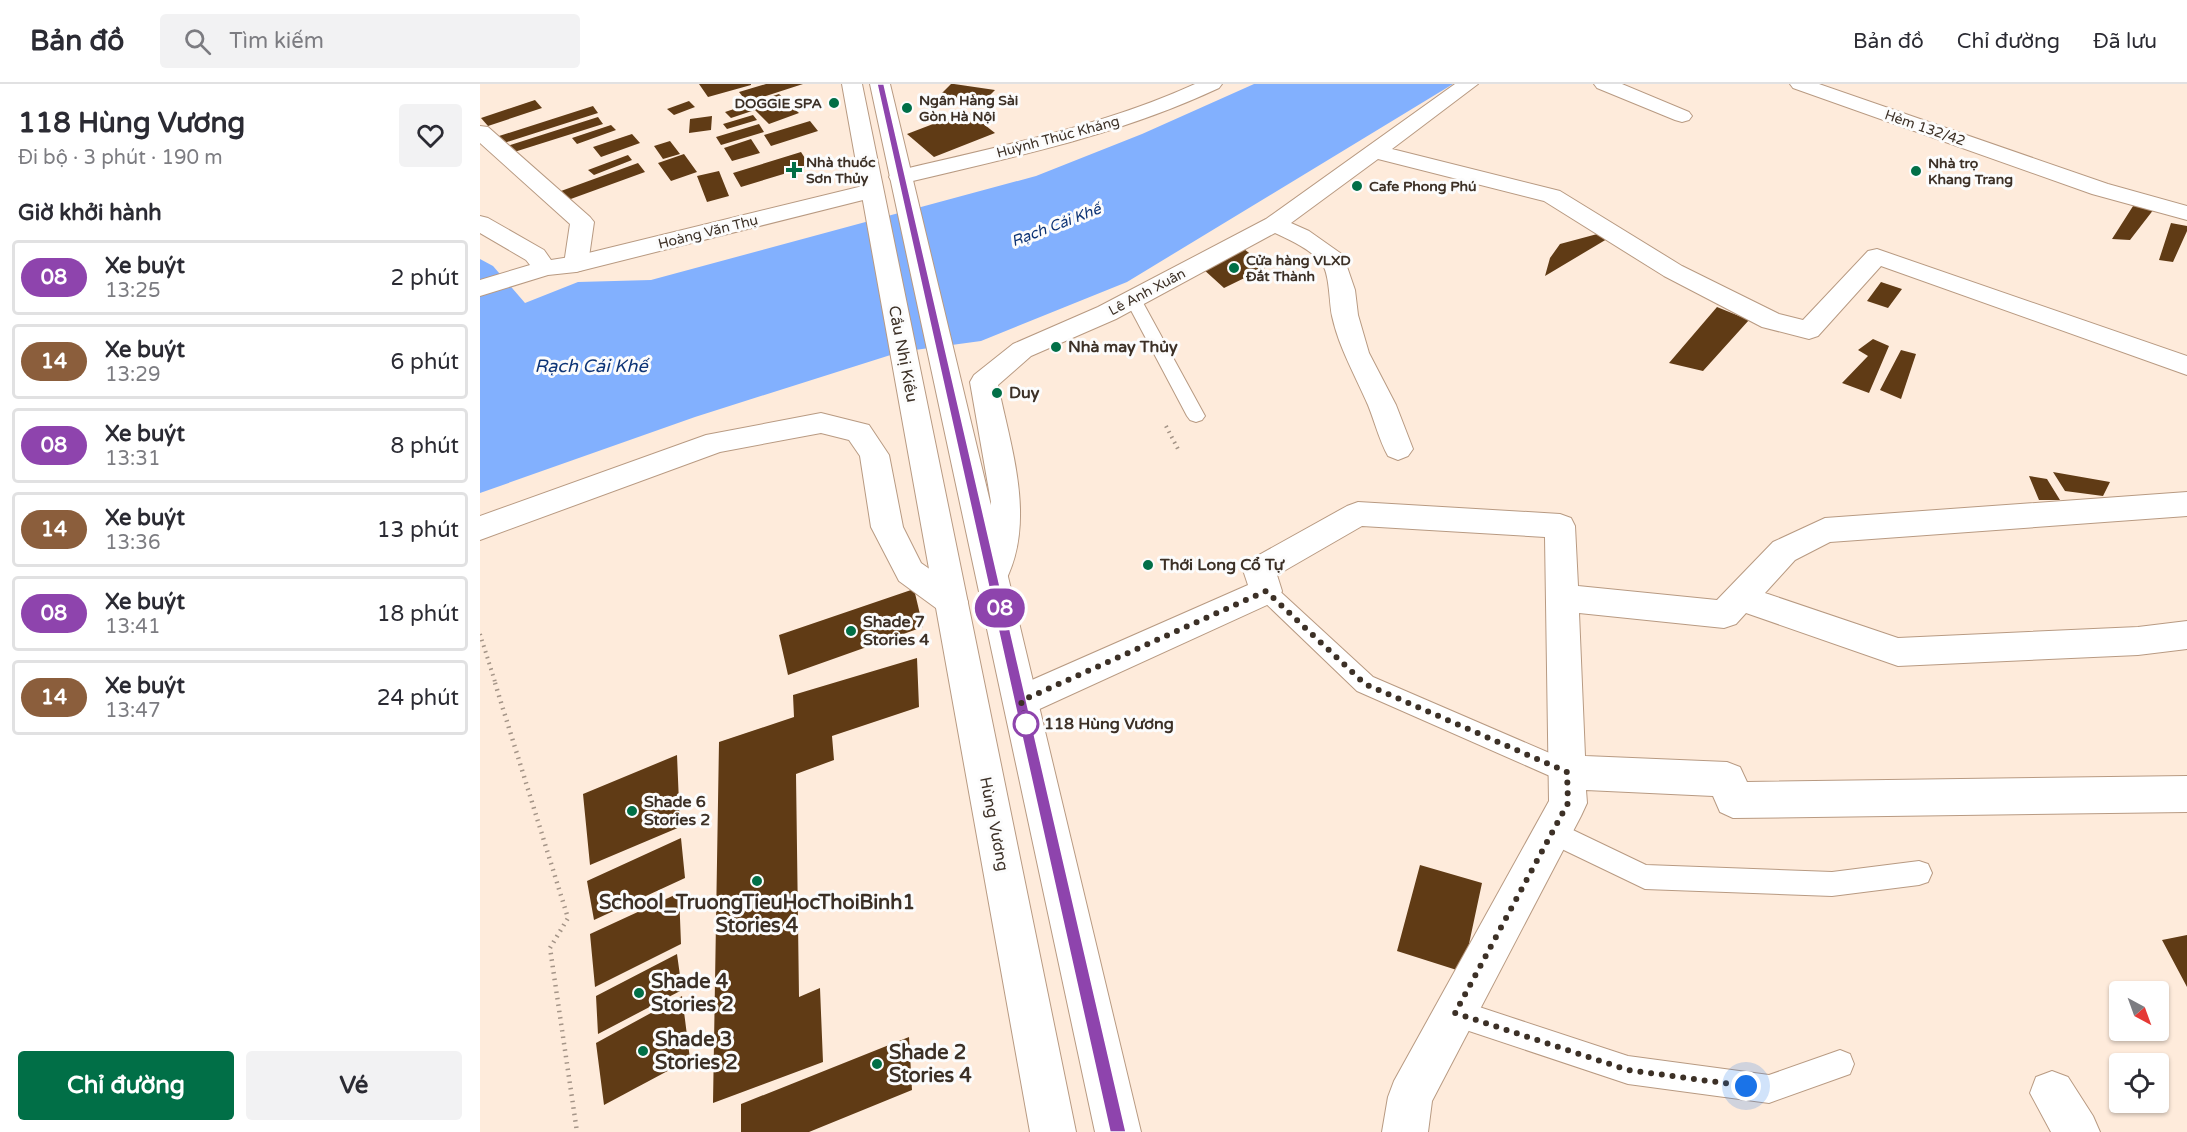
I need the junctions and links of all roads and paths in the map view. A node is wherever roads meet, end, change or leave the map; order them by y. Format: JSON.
{"nodes":[{"id":1,"x":852,"y":84,"type":"edge"},
{"id":2,"x":880,"y":84,"type":"edge"},
{"id":3,"x":1212,"y":84,"type":"edge"},
{"id":4,"x":1467,"y":84,"type":"edge"},
{"id":5,"x":1604,"y":84,"type":"edge"},
{"id":6,"x":1800,"y":84,"type":"edge"},
{"id":7,"x":1682,"y":116,"type":"dead end"},
{"id":8,"x":480,"y":132,"type":"edge"},
{"id":9,"x":1373,"y":151,"type":"junction"},
{"id":10,"x":902,"y":185,"type":"junction"},
{"id":11,"x":871,"y":191,"type":"junction"},
{"id":12,"x":2187,"y":213,"type":"edge"},
{"id":13,"x":480,"y":222,"type":"edge"},
{"id":14,"x":1274,"y":224,"type":"junction"},
{"id":15,"x":576,"y":264,"type":"junction"},
{"id":16,"x":545,"y":268,"type":"junction"},
{"id":17,"x":480,"y":288,"type":"edge"},
{"id":18,"x":1133,"y":299,"type":"junction"},
{"id":19,"x":2187,"y":366,"type":"edge"},
{"id":20,"x":1196,"y":416,"type":"dead end"},
{"id":21,"x":1398,"y":449,"type":"dead end"},
{"id":22,"x":2187,"y":504,"type":"edge"},
{"id":23,"x":936,"y":516,"type":"joint"},
{"id":24,"x":480,"y":528,"type":"edge"},
{"id":25,"x":993,"y":575,"type":"junction"},
{"id":26,"x":1266,"y":591,"type":"junction"},
{"id":27,"x":1562,"y":598,"type":"junction"},
{"id":28,"x":1741,"y":598,"type":"junction"},
{"id":29,"x":952,"y":602,"type":"junction"},
{"id":30,"x":480,"y":634,"type":"edge"},
{"id":31,"x":2187,"y":635,"type":"edge"},
{"id":32,"x":1021,"y":701,"type":"junction"},
{"id":33,"x":1567,"y":772,"type":"junction"},
{"id":34,"x":2187,"y":794,"type":"edge"},
{"id":35,"x":1552,"y":832,"type":"junction"},
{"id":36,"x":1919,"y":873,"type":"dead end"},
{"id":37,"x":1455,"y":1013,"type":"junction"},
{"id":38,"x":1840,"y":1064,"type":"dead end"},
{"id":39,"x":2052,"y":1093,"type":"dead end"},
{"id":40,"x":577,"y":1132,"type":"edge"},
{"id":41,"x":1053,"y":1132,"type":"edge"},
{"id":42,"x":1118,"y":1132,"type":"edge"},
{"id":43,"x":1405,"y":1132,"type":"edge"},
{"id":44,"x":2077,"y":1132,"type":"edge"}],
"edges":[{"from":1,"to":11,"type":"main road","name":"Cầu Nhị Kiều"},
{"from":2,"to":10,"type":"main road"},
{"from":3,"to":10,"type":"main road","name":"Huỳnh Thúc Kháng"},
{"from":4,"to":9,"type":"main road","name":"Lê Anh Xuân"},
{"from":5,"to":7,"type":"main road"},
{"from":6,"to":12,"type":"main road","name":"Hẻm 132/42"},
{"from":8,"to":15,"type":"main road"},
{"from":9,"to":14,"type":"main road","name":"Lê Anh Xuân"},
{"from":9,"to":19,"type":"main road"},
{"from":10,"to":25,"type":"main road"},
{"from":11,"to":15,"type":"main road","name":"Hoàng Văn Thụ"},
{"from":11,"to":23,"type":"main road","name":"Cầu Nhị Kiều"},
{"from":13,"to":16,"type":"main road"},
{"from":14,"to":18,"type":"main road","name":"Lê Anh Xuân"},
{"from":14,"to":21,"type":"main road"},
{"from":15,"to":16,"type":"main road","name":"Hoàng Văn Thụ"},
{"from":16,"to":17,"type":"main road","name":"Hoàng Văn Thụ"},
{"from":18,"to":20,"type":"lane"},
{"from":18,"to":25,"type":"main road","name":"Lê Anh Xuân"},
{"from":22,"to":28,"type":"main road"},
{"from":23,"to":29,"type":"main road","name":"Hùng Vương"},
{"from":24,"to":29,"type":"main road"},
{"from":25,"to":32,"type":"main road"},
{"from":26,"to":27,"type":"main road"},
{"from":26,"to":32,"type":"main road"},
{"from":26,"to":33,"type":"lane"},
{"from":27,"to":28,"type":"main road"},
{"from":27,"to":33,"type":"main road"},
{"from":28,"to":31,"type":"main road"},
{"from":29,"to":41,"type":"main road","name":"Hùng Vương"},
{"from":30,"to":40,"type":"path"},
{"from":32,"to":42,"type":"main road"},
{"from":33,"to":34,"type":"main road"},
{"from":33,"to":35,"type":"main road"},
{"from":35,"to":36,"type":"lane"},
{"from":35,"to":37,"type":"main road"},
{"from":37,"to":38,"type":"lane"},
{"from":37,"to":43,"type":"main road"},
{"from":39,"to":44,"type":"main road"}]}
